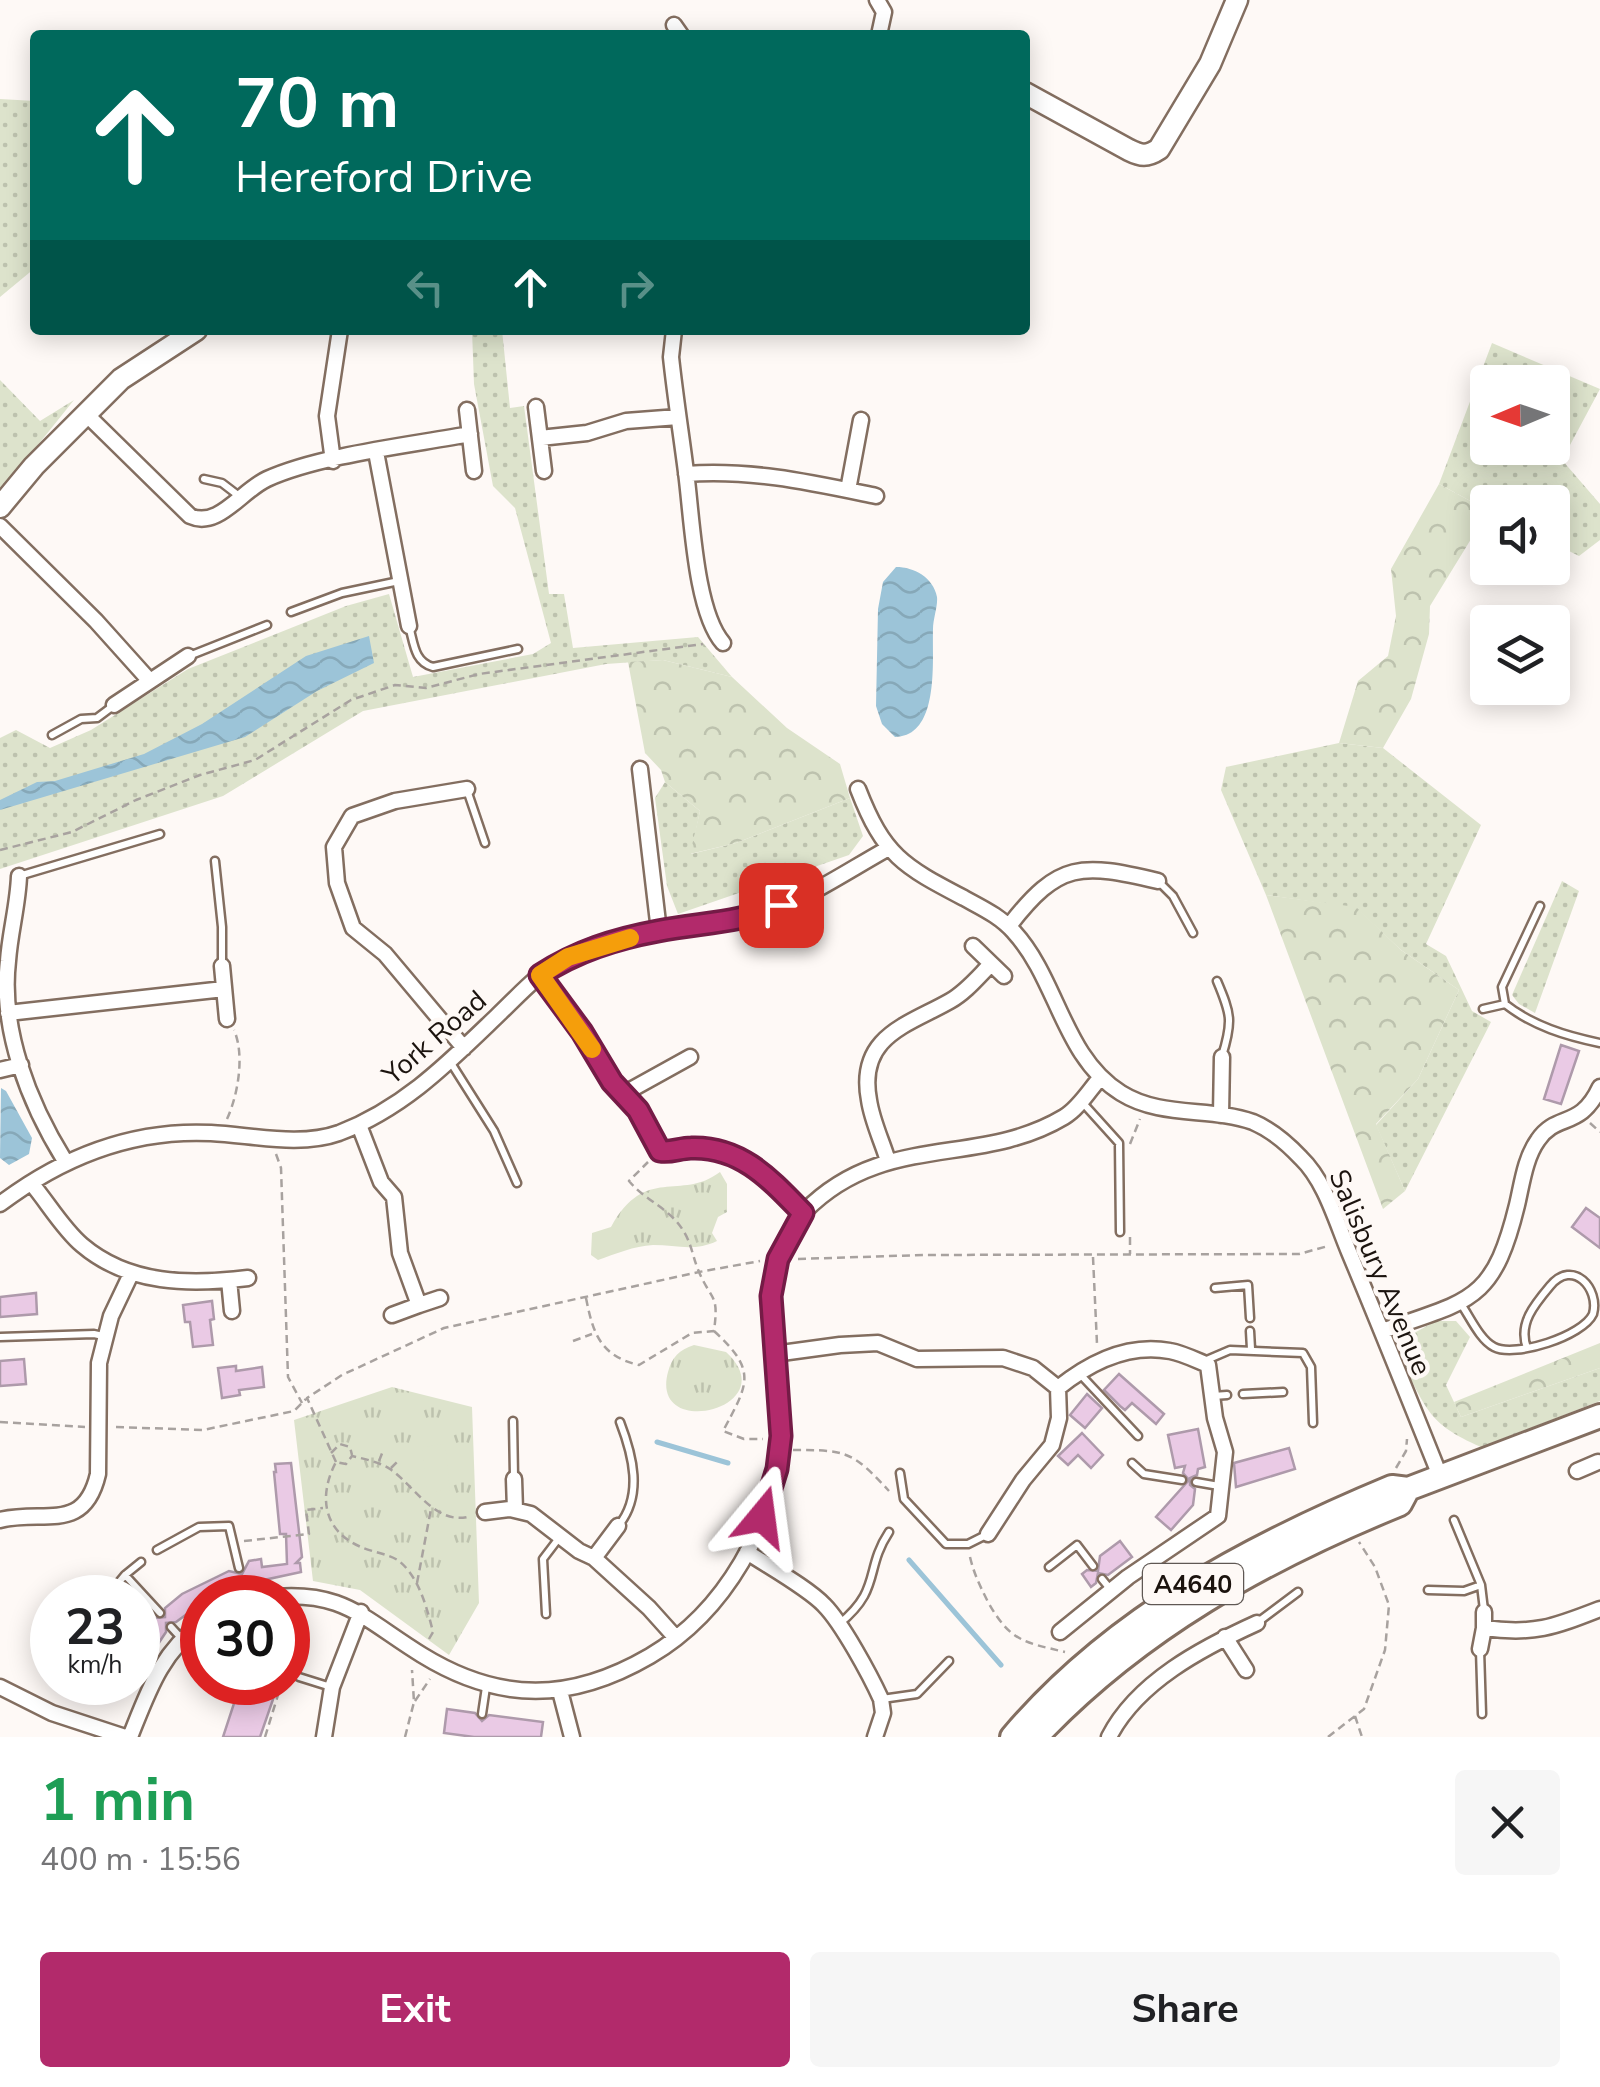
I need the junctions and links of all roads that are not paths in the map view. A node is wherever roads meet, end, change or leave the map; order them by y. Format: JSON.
{"nodes":[{"id":1,"x":877,"y":0,"type":"edge"},
{"id":2,"x":1237,"y":0,"type":"edge"},
{"id":3,"x":881,"y":30,"type":"edge"},
{"id":4,"x":1030,"y":95,"type":"edge"},
{"id":5,"x":188,"y":335,"type":"edge"},
{"id":6,"x":339,"y":335,"type":"edge"},
{"id":7,"x":673,"y":335,"type":"edge"},
{"id":8,"x":536,"y":407,"type":"dead end"},
{"id":9,"x":467,"y":410,"type":"dead end"},
{"id":10,"x":86,"y":414,"type":"junction"},
{"id":11,"x":678,"y":417,"type":"junction"},
{"id":12,"x":861,"y":420,"type":"dead end"},
{"id":13,"x":470,"y":434,"type":"junction"},
{"id":14,"x":540,"y":438,"type":"junction"},
{"id":15,"x":376,"y":452,"type":"junction"},
{"id":16,"x":333,"y":461,"type":"junction"},
{"id":17,"x":474,"y":471,"type":"dead end"},
{"id":18,"x":544,"y":472,"type":"dead end"},
{"id":19,"x":686,"y":474,"type":"junction"},
{"id":20,"x":204,"y":478,"type":"dead end"},
{"id":21,"x":848,"y":490,"type":"junction"},
{"id":22,"x":240,"y":496,"type":"junction"},
{"id":23,"x":876,"y":496,"type":"dead end"},
{"id":24,"x":0,"y":507,"type":"edge"},
{"id":25,"x":0,"y":526,"type":"edge"},
{"id":26,"x":400,"y":580,"type":"junction"},
{"id":27,"x":291,"y":612,"type":"dead end"},
{"id":28,"x":267,"y":625,"type":"dead end"},
{"id":29,"x":409,"y":626,"type":"joint"},
{"id":30,"x":723,"y":643,"type":"road end"},
{"id":31,"x":518,"y":649,"type":"dead end"},
{"id":32,"x":188,"y":656,"type":"joint"},
{"id":33,"x":149,"y":680,"type":"junction"},
{"id":34,"x":114,"y":705,"type":"joint"},
{"id":35,"x":52,"y":736,"type":"dead end"},
{"id":36,"x":640,"y":769,"type":"dead end"},
{"id":37,"x":858,"y":789,"type":"dead end"},
{"id":38,"x":467,"y":790,"type":"joint"},
{"id":39,"x":160,"y":834,"type":"dead end"},
{"id":40,"x":485,"y":843,"type":"dead end"},
{"id":41,"x":887,"y":849,"type":"junction"},
{"id":42,"x":215,"y":861,"type":"dead end"},
{"id":43,"x":19,"y":876,"type":"joint"},
{"id":44,"x":1158,"y":881,"type":"joint"},
{"id":45,"x":0,"y":902,"type":"edge"},
{"id":46,"x":18,"y":902,"type":"junction"},
{"id":47,"x":1540,"y":906,"type":"dead end"},
{"id":48,"x":1009,"y":926,"type":"junction"},
{"id":49,"x":659,"y":931,"type":"junction"},
{"id":50,"x":1193,"y":933,"type":"dead end"},
{"id":51,"x":973,"y":946,"type":"dead end"},
{"id":52,"x":991,"y":964,"type":"junction"},
{"id":53,"x":222,"y":966,"type":"joint"},
{"id":54,"x":540,"y":975,"type":"junction"},
{"id":55,"x":1004,"y":976,"type":"dead end"},
{"id":56,"x":1216,"y":981,"type":"dead end"},
{"id":57,"x":224,"y":989,"type":"junction"},
{"id":58,"x":1505,"y":1004,"type":"junction"},
{"id":59,"x":1483,"y":1009,"type":"dead end"},
{"id":60,"x":8,"y":1012,"type":"junction"},
{"id":61,"x":227,"y":1019,"type":"road end"},
{"id":62,"x":1600,"y":1043,"type":"edge"},
{"id":63,"x":464,"y":1048,"type":"junction"},
{"id":64,"x":690,"y":1056,"type":"dead end"},
{"id":65,"x":1222,"y":1057,"type":"joint"},
{"id":66,"x":450,"y":1062,"type":"junction"},
{"id":67,"x":21,"y":1065,"type":"junction"},
{"id":68,"x":0,"y":1070,"type":"edge"},
{"id":69,"x":1100,"y":1078,"type":"junction"},
{"id":70,"x":1600,"y":1087,"type":"edge"},
{"id":71,"x":624,"y":1093,"type":"junction"},
{"id":72,"x":1081,"y":1101,"type":"junction"},
{"id":73,"x":1221,"y":1114,"type":"junction"},
{"id":74,"x":359,"y":1125,"type":"junction"},
{"id":75,"x":888,"y":1160,"type":"junction"},
{"id":76,"x":65,"y":1162,"type":"junction"},
{"id":77,"x":517,"y":1183,"type":"dead end"},
{"id":78,"x":32,"y":1184,"type":"junction"},
{"id":79,"x":0,"y":1204,"type":"edge"},
{"id":80,"x":803,"y":1213,"type":"junction"},
{"id":81,"x":1120,"y":1232,"type":"dead end"},
{"id":82,"x":131,"y":1274,"type":"junction"},
{"id":83,"x":248,"y":1278,"type":"dead end"},
{"id":84,"x":229,"y":1280,"type":"junction"},
{"id":85,"x":1214,"y":1288,"type":"dead end"},
{"id":86,"x":440,"y":1298,"type":"dead end"},
{"id":87,"x":1460,"y":1303,"type":"junction"},
{"id":88,"x":418,"y":1304,"type":"junction"},
{"id":89,"x":232,"y":1311,"type":"dead end"},
{"id":90,"x":392,"y":1315,"type":"dead end"},
{"id":91,"x":1250,"y":1318,"type":"dead end"},
{"id":92,"x":1250,"y":1331,"type":"dead end"},
{"id":93,"x":1382,"y":1332,"type":"junction"},
{"id":94,"x":105,"y":1336,"type":"junction"},
{"id":95,"x":0,"y":1338,"type":"edge"},
{"id":96,"x":1528,"y":1348,"type":"junction"},
{"id":97,"x":1250,"y":1350,"type":"junction"},
{"id":98,"x":774,"y":1354,"type":"junction"},
{"id":99,"x":1201,"y":1362,"type":"junction"},
{"id":100,"x":1078,"y":1372,"type":"junction"},
{"id":101,"x":1058,"y":1388,"type":"junction"},
{"id":102,"x":1283,"y":1392,"type":"dead end"},
{"id":103,"x":1243,"y":1394,"type":"dead end"},
{"id":104,"x":1600,"y":1416,"type":"edge"},
{"id":105,"x":513,"y":1422,"type":"dead end"},
{"id":106,"x":620,"y":1422,"type":"dead end"},
{"id":107,"x":1313,"y":1422,"type":"dead end"},
{"id":108,"x":1138,"y":1436,"type":"dead end"},
{"id":109,"x":1599,"y":1463,"type":"edge"},
{"id":110,"x":1132,"y":1464,"type":"dead end"},
{"id":111,"x":1577,"y":1471,"type":"dead end"},
{"id":112,"x":900,"y":1474,"type":"dead end"},
{"id":113,"x":1440,"y":1476,"type":"junction"},
{"id":114,"x":514,"y":1478,"type":"joint"},
{"id":115,"x":1182,"y":1480,"type":"dead end"},
{"id":116,"x":1400,"y":1481,"type":"junction"},
{"id":117,"x":1196,"y":1482,"type":"dead end"},
{"id":118,"x":1220,"y":1486,"type":"junction"},
{"id":119,"x":515,"y":1510,"type":"junction"},
{"id":120,"x":485,"y":1512,"type":"dead end"},
{"id":121,"x":0,"y":1520,"type":"edge"},
{"id":122,"x":1454,"y":1520,"type":"dead end"},
{"id":123,"x":618,"y":1526,"type":"joint"},
{"id":124,"x":889,"y":1532,"type":"dead end"},
{"id":125,"x":988,"y":1534,"type":"joint"},
{"id":126,"x":559,"y":1538,"type":"junction"},
{"id":127,"x":157,"y":1550,"type":"dead end"},
{"id":128,"x":747,"y":1552,"type":"junction"},
{"id":129,"x":594,"y":1558,"type":"junction"},
{"id":130,"x":141,"y":1562,"type":"dead end"},
{"id":131,"x":1093,"y":1566,"type":"dead end"},
{"id":132,"x":1049,"y":1567,"type":"dead end"},
{"id":133,"x":239,"y":1568,"type":"dead end"},
{"id":134,"x":125,"y":1575,"type":"edge"},
{"id":135,"x":1480,"y":1585,"type":"junction"},
{"id":136,"x":1428,"y":1590,"type":"dead end"},
{"id":137,"x":1298,"y":1592,"type":"dead end"},
{"id":138,"x":310,"y":1597,"type":"edge"},
{"id":139,"x":1600,"y":1609,"type":"edge"},
{"id":140,"x":361,"y":1612,"type":"junction"},
{"id":141,"x":1484,"y":1612,"type":"joint"},
{"id":142,"x":546,"y":1614,"type":"dead end"},
{"id":143,"x":1257,"y":1623,"type":"joint"},
{"id":144,"x":838,"y":1624,"type":"junction"},
{"id":145,"x":171,"y":1627,"type":"dead end"},
{"id":146,"x":1484,"y":1628,"type":"junction"},
{"id":147,"x":1060,"y":1632,"type":"dead end"},
{"id":148,"x":180,"y":1637,"type":"edge"},
{"id":149,"x":1225,"y":1637,"type":"junction"},
{"id":150,"x":676,"y":1638,"type":"junction"},
{"id":151,"x":180,"y":1643,"type":"edge"},
{"id":152,"x":1480,"y":1649,"type":"joint"},
{"id":153,"x":948,"y":1661,"type":"dead end"},
{"id":154,"x":1246,"y":1670,"type":"dead end"},
{"id":155,"x":310,"y":1680,"type":"edge"},
{"id":156,"x":486,"y":1686,"type":"junction"},
{"id":157,"x":332,"y":1687,"type":"junction"},
{"id":158,"x":560,"y":1691,"type":"junction"},
{"id":159,"x":2,"y":1692,"type":"edge"},
{"id":160,"x":881,"y":1699,"type":"junction"},
{"id":161,"x":482,"y":1714,"type":"dead end"},
{"id":162,"x":1482,"y":1714,"type":"dead end"},
{"id":163,"x":127,"y":1737,"type":"edge"},
{"id":164,"x":324,"y":1737,"type":"edge"},
{"id":165,"x":572,"y":1737,"type":"edge"},
{"id":166,"x":875,"y":1737,"type":"edge"},
{"id":167,"x":1012,"y":1737,"type":"edge"},
{"id":168,"x":1036,"y":1737,"type":"edge"},
{"id":169,"x":1109,"y":1737,"type":"edge"}],
"edges":[{"from":1,"to":3,"type":"street"},
{"from":2,"to":4,"type":"street"},
{"from":5,"to":10,"type":"street"},
{"from":6,"to":16,"type":"street"},
{"from":7,"to":11,"type":"street"},
{"from":8,"to":14,"type":"street"},
{"from":9,"to":13,"type":"street"},
{"from":10,"to":22,"type":"street"},
{"from":10,"to":24,"type":"street"},
{"from":11,"to":14,"type":"street"},
{"from":11,"to":19,"type":"street"},
{"from":12,"to":21,"type":"street"},
{"from":13,"to":15,"type":"street"},
{"from":13,"to":17,"type":"street"},
{"from":14,"to":18,"type":"street"},
{"from":15,"to":16,"type":"street"},
{"from":15,"to":26,"type":"street"},
{"from":16,"to":22,"type":"street"},
{"from":19,"to":21,"type":"street"},
{"from":19,"to":30,"type":"street"},
{"from":20,"to":22,"type":"lane"},
{"from":21,"to":23,"type":"street"},
{"from":25,"to":33,"type":"street"},
{"from":26,"to":27,"type":"lane"},
{"from":26,"to":29,"type":"street"},
{"from":28,"to":32,"type":"lane"},
{"from":29,"to":31,"type":"lane"},
{"from":32,"to":33,"type":"street"},
{"from":33,"to":34,"type":"street"},
{"from":34,"to":35,"type":"lane"},
{"from":36,"to":49,"type":"street"},
{"from":37,"to":41,"type":"street","name":"Salisbury Avenue"},
{"from":38,"to":40,"type":"lane"},
{"from":38,"to":63,"type":"street"},
{"from":39,"to":43,"type":"lane"},
{"from":41,"to":48,"type":"street","name":"Salisbury Avenue"},
{"from":41,"to":49,"type":"street","name":"York Road"},
{"from":42,"to":53,"type":"lane"},
{"from":43,"to":46,"type":"street"},
{"from":44,"to":48,"type":"street"},
{"from":44,"to":50,"type":"lane"},
{"from":45,"to":46,"type":"street"},
{"from":46,"to":60,"type":"street"},
{"from":47,"to":58,"type":"lane"},
{"from":48,"to":69,"type":"street","name":"Salisbury Avenue"},
{"from":49,"to":54,"type":"street","name":"York Road"},
{"from":51,"to":52,"type":"street"},
{"from":52,"to":55,"type":"street"},
{"from":52,"to":75,"type":"street"},
{"from":53,"to":57,"type":"street"},
{"from":54,"to":63,"type":"street","name":"York Road"},
{"from":54,"to":71,"type":"street"},
{"from":56,"to":65,"type":"lane"},
{"from":57,"to":60,"type":"street"},
{"from":57,"to":61,"type":"street"},
{"from":58,"to":59,"type":"lane"},
{"from":58,"to":62,"type":"lane"},
{"from":60,"to":67,"type":"street"},
{"from":63,"to":66,"type":"street","name":"York Road"},
{"from":64,"to":71,"type":"street"},
{"from":65,"to":73,"type":"street"},
{"from":66,"to":74,"type":"street","name":"York Road"},
{"from":66,"to":77,"type":"lane"},
{"from":67,"to":68,"type":"street"},
{"from":67,"to":76,"type":"street"},
{"from":69,"to":72,"type":"street"},
{"from":69,"to":73,"type":"street","name":"Salisbury Avenue"},
{"from":70,"to":87,"type":"street"},
{"from":71,"to":80,"type":"street"},
{"from":72,"to":75,"type":"street"},
{"from":72,"to":81,"type":"lane"},
{"from":73,"to":93,"type":"street","name":"Salisbury Avenue"},
{"from":74,"to":76,"type":"street","name":"York Road"},
{"from":74,"to":88,"type":"street"},
{"from":75,"to":80,"type":"street"},
{"from":76,"to":78,"type":"street","name":"York Road"},
{"from":78,"to":79,"type":"street","name":"York Road"},
{"from":78,"to":82,"type":"street"},
{"from":80,"to":98,"type":"street"},
{"from":82,"to":84,"type":"street"},
{"from":82,"to":94,"type":"street"},
{"from":83,"to":84,"type":"street"},
{"from":84,"to":89,"type":"street"},
{"from":85,"to":91,"type":"lane"},
{"from":86,"to":88,"type":"street"},
{"from":87,"to":93,"type":"street"},
{"from":87,"to":96,"type":"lane"},
{"from":88,"to":90,"type":"street"},
{"from":92,"to":97,"type":"lane"},
{"from":93,"to":113,"type":"street","name":"Salisbury Avenue"},
{"from":94,"to":95,"type":"lane"},
{"from":94,"to":121,"type":"street"},
{"from":96,"to":96,"type":"lane"},
{"from":97,"to":99,"type":"lane"},
{"from":97,"to":107,"type":"lane"},
{"from":98,"to":101,"type":"street"},
{"from":98,"to":128,"type":"street"},
{"from":99,"to":100,"type":"street"},
{"from":99,"to":118,"type":"street"},
{"from":100,"to":101,"type":"street"},
{"from":100,"to":108,"type":"lane"},
{"from":101,"to":125,"type":"street"},
{"from":102,"to":103,"type":"lane"},
{"from":104,"to":113,"type":"main road","number":"A4640"},
{"from":105,"to":114,"type":"lane"},
{"from":106,"to":123,"type":"lane"},
{"from":109,"to":111,"type":"street"},
{"from":110,"to":115,"type":"lane"},
{"from":112,"to":125,"type":"lane"},
{"from":113,"to":116,"type":"main road","number":"A4640"},
{"from":114,"to":119,"type":"street"},
{"from":116,"to":167,"type":"main road","number":"A4640"},
{"from":116,"to":168,"type":"main road","number":"A4640"},
{"from":117,"to":118,"type":"lane"},
{"from":118,"to":147,"type":"street"},
{"from":119,"to":120,"type":"street"},
{"from":119,"to":126,"type":"street"},
{"from":122,"to":135,"type":"lane"},
{"from":123,"to":129,"type":"street"},
{"from":124,"to":144,"type":"lane"},
{"from":126,"to":129,"type":"street"},
{"from":126,"to":142,"type":"lane"},
{"from":127,"to":133,"type":"lane"},
{"from":128,"to":144,"type":"street"},
{"from":128,"to":150,"type":"street"},
{"from":129,"to":150,"type":"street"},
{"from":130,"to":134,"type":"lane"},
{"from":131,"to":132,"type":"lane"},
{"from":135,"to":136,"type":"lane"},
{"from":135,"to":141,"type":"lane"},
{"from":137,"to":143,"type":"lane"},
{"from":138,"to":140,"type":"street"},
{"from":139,"to":146,"type":"street"},
{"from":140,"to":156,"type":"street"},
{"from":140,"to":157,"type":"street"},
{"from":141,"to":146,"type":"street"},
{"from":143,"to":149,"type":"street"},
{"from":144,"to":160,"type":"street"},
{"from":145,"to":148,"type":"lane"},
{"from":146,"to":152,"type":"street"},
{"from":149,"to":154,"type":"street"},
{"from":149,"to":169,"type":"street"},
{"from":150,"to":158,"type":"street"},
{"from":151,"to":163,"type":"street"},
{"from":152,"to":162,"type":"lane"},
{"from":153,"to":160,"type":"lane"},
{"from":155,"to":157,"type":"lane"},
{"from":156,"to":158,"type":"street"},
{"from":156,"to":161,"type":"lane"},
{"from":157,"to":164,"type":"street"},
{"from":158,"to":165,"type":"street"},
{"from":159,"to":163,"type":"street"},
{"from":160,"to":166,"type":"street"}]}
